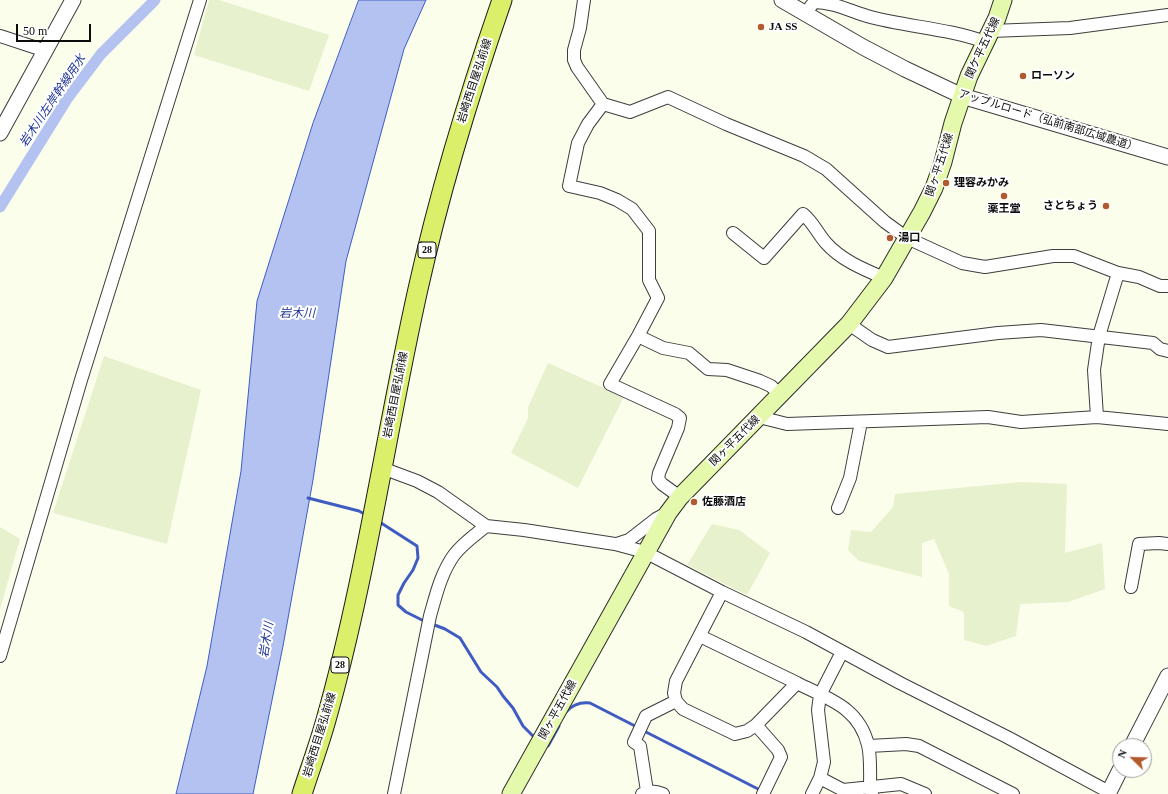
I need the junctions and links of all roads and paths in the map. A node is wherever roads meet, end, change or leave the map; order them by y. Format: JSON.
{"nodes":[{"id":1,"x":73,"y":0,"type":"edge"},
{"id":2,"x":200,"y":0,"type":"edge"},
{"id":3,"x":502,"y":0,"type":"edge"},
{"id":4,"x":584,"y":0,"type":"edge"},
{"id":5,"x":782,"y":0,"type":"edge"},
{"id":6,"x":1003,"y":0,"type":"edge"},
{"id":7,"x":805,"y":14,"type":"junction"},
{"id":8,"x":1168,"y":16,"type":"edge"},
{"id":9,"x":0,"y":36,"type":"edge"},
{"id":10,"x":988,"y":37,"type":"junction"},
{"id":11,"x":46,"y":51,"type":"junction"},
{"id":12,"x":962,"y":96,"type":"junction"},
{"id":13,"x":603,"y":104,"type":"junction"},
{"id":14,"x":0,"y":133,"type":"edge"},
{"id":15,"x":1168,"y":158,"type":"edge"},
{"id":16,"x":733,"y":233,"type":"dead end"},
{"id":17,"x":907,"y":238,"type":"junction"},
{"id":18,"x":1118,"y":273,"type":"junction"},
{"id":19,"x":884,"y":278,"type":"junction"},
{"id":20,"x":1168,"y":286,"type":"edge"},
{"id":21,"x":849,"y":324,"type":"junction"},
{"id":22,"x":638,"y":336,"type":"junction"},
{"id":23,"x":1099,"y":336,"type":"junction"},
{"id":24,"x":1168,"y":351,"type":"edge"},
{"id":25,"x":780,"y":395,"type":"junction"},
{"id":26,"x":759,"y":417,"type":"junction"},
{"id":27,"x":1097,"y":417,"type":"junction"},
{"id":28,"x":861,"y":422,"type":"junction"},
{"id":29,"x":1168,"y":424,"type":"edge"},
{"id":30,"x":382,"y":468,"type":"junction"},
{"id":31,"x":680,"y":497,"type":"junction"},
{"id":32,"x":838,"y":508,"type":"dead end"},
{"id":33,"x":668,"y":512,"type":"junction"},
{"id":34,"x":486,"y":526,"type":"junction"},
{"id":35,"x":615,"y":544,"type":"junction"},
{"id":36,"x":1168,"y":544,"type":"edge"},
{"id":37,"x":645,"y":552,"type":"junction"},
{"id":38,"x":1131,"y":587,"type":"dead end"},
{"id":39,"x":722,"y":592,"type":"junction"},
{"id":40,"x":700,"y":636,"type":"junction"},
{"id":41,"x":842,"y":652,"type":"junction"},
{"id":42,"x":0,"y":656,"type":"edge"},
{"id":43,"x":1168,"y":676,"type":"edge"},
{"id":44,"x":796,"y":683,"type":"junction"},
{"id":45,"x":820,"y":695,"type":"junction"},
{"id":46,"x":676,"y":701,"type":"junction"},
{"id":47,"x":756,"y":725,"type":"junction"},
{"id":48,"x":1136,"y":738,"type":"edge"},
{"id":49,"x":869,"y":746,"type":"junction"},
{"id":50,"x":820,"y":778,"type":"junction"},
{"id":51,"x":1116,"y":778,"type":"edge"},
{"id":52,"x":764,"y":791,"type":"edge"},
{"id":53,"x":871,"y":791,"type":"edge"},
{"id":54,"x":644,"y":793,"type":"edge"},
{"id":55,"x":1108,"y":793,"type":"edge"},
{"id":56,"x":302,"y":794,"type":"edge"},
{"id":57,"x":394,"y":794,"type":"edge"},
{"id":58,"x":511,"y":794,"type":"edge"},
{"id":59,"x":663,"y":794,"type":"edge"},
{"id":60,"x":812,"y":794,"type":"edge"},
{"id":61,"x":926,"y":794,"type":"edge"},
{"id":62,"x":1013,"y":794,"type":"edge"}],
"edges":[{"from":1,"to":11,"type":"street"},
{"from":2,"to":42,"type":"street"},
{"from":3,"to":30,"type":"main road","name":"岩崎西目屋弘前線","number":"28"},
{"from":4,"to":13,"type":"street"},
{"from":5,"to":7,"type":"street","name":"アップルロード（弘前南部広域農道）"},
{"from":6,"to":10,"type":"main road","name":"関ケ平五代線"},
{"from":7,"to":10,"type":"street"},
{"from":7,"to":12,"type":"street","name":"アップルロード（弘前南部広域農道）"},
{"from":8,"to":10,"type":"street"},
{"from":9,"to":11,"type":"street"},
{"from":10,"to":12,"type":"main road","name":"関ケ平五代線"},
{"from":11,"to":14,"type":"street"},
{"from":12,"to":15,"type":"street","name":"アップルロード（弘前南部広域農道）"},
{"from":12,"to":17,"type":"main road","name":"関ヶ平五代線"},
{"from":13,"to":17,"type":"street"},
{"from":13,"to":22,"type":"street"},
{"from":16,"to":19,"type":"street"},
{"from":17,"to":18,"type":"street"},
{"from":17,"to":19,"type":"main road","name":"関ヶ平五代線"},
{"from":18,"to":20,"type":"street"},
{"from":18,"to":23,"type":"street"},
{"from":19,"to":21,"type":"main road","name":"関ヶ平五代線"},
{"from":21,"to":23,"type":"street"},
{"from":21,"to":25,"type":"main road","name":"関ヶ平五代線"},
{"from":22,"to":25,"type":"street"},
{"from":22,"to":31,"type":"street"},
{"from":23,"to":24,"type":"street"},
{"from":23,"to":27,"type":"street"},
{"from":25,"to":26,"type":"main road","name":"関ヶ平五代線"},
{"from":26,"to":28,"type":"street"},
{"from":26,"to":31,"type":"main road","name":"関ヶ平五代線"},
{"from":27,"to":28,"type":"street"},
{"from":27,"to":29,"type":"street"},
{"from":28,"to":32,"type":"street"},
{"from":30,"to":34,"type":"street"},
{"from":30,"to":56,"type":"main road","name":"岩崎西目屋弘前線","number":"28"},
{"from":31,"to":33,"type":"main road","name":"関ヶ平五代線"},
{"from":33,"to":35,"type":"street"},
{"from":33,"to":37,"type":"main road","name":"関ヶ平五代線"},
{"from":34,"to":35,"type":"street"},
{"from":34,"to":57,"type":"street"},
{"from":35,"to":37,"type":"street"},
{"from":36,"to":38,"type":"street"},
{"from":37,"to":39,"type":"street"},
{"from":37,"to":58,"type":"main road","name":"関ヶ平五代線"},
{"from":39,"to":40,"type":"street"},
{"from":39,"to":41,"type":"street"},
{"from":40,"to":44,"type":"street"},
{"from":40,"to":46,"type":"street"},
{"from":41,"to":45,"type":"street"},
{"from":41,"to":55,"type":"street"},
{"from":43,"to":48,"type":"street"},
{"from":44,"to":45,"type":"street"},
{"from":44,"to":47,"type":"street"},
{"from":45,"to":49,"type":"street"},
{"from":45,"to":50,"type":"street"},
{"from":46,"to":47,"type":"street"},
{"from":46,"to":54,"type":"street"},
{"from":47,"to":52,"type":"street"},
{"from":49,"to":53,"type":"street"},
{"from":49,"to":62,"type":"street"},
{"from":50,"to":53,"type":"street"},
{"from":50,"to":60,"type":"street"},
{"from":51,"to":55,"type":"street"},
{"from":53,"to":61,"type":"street"},
{"from":54,"to":59,"type":"street"}]}
